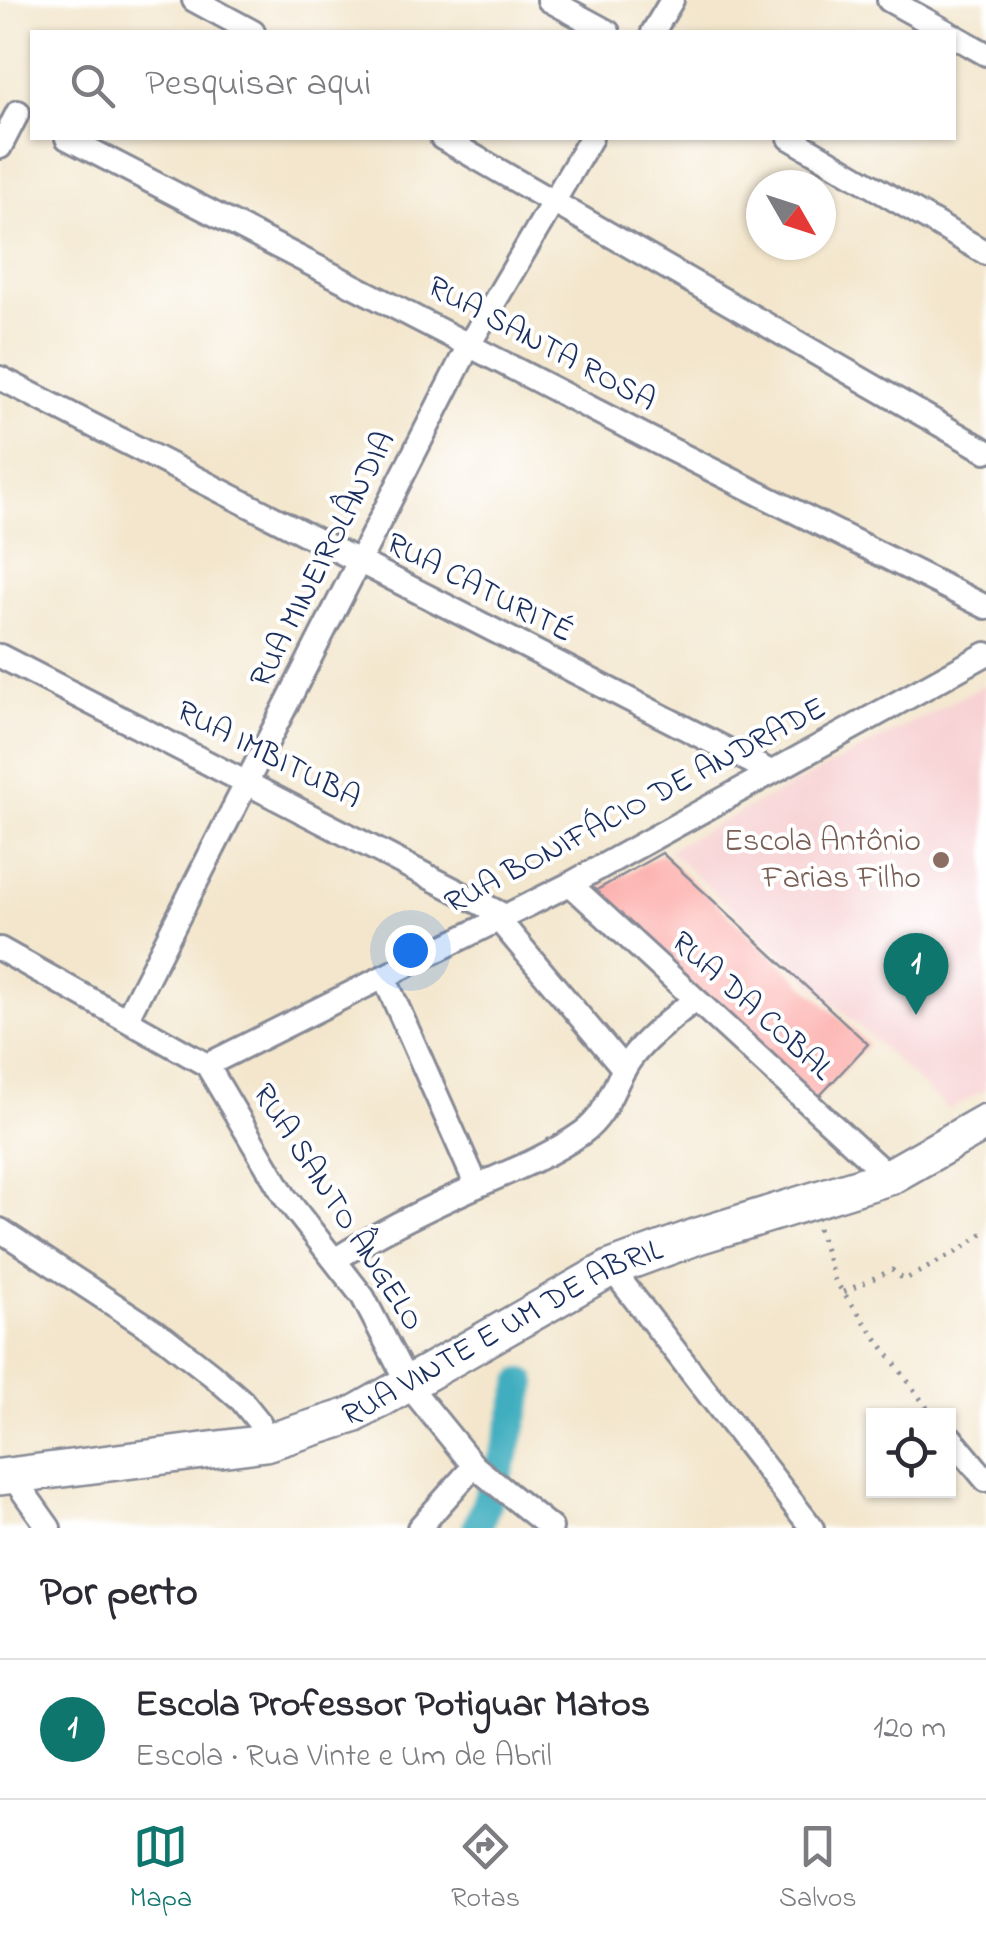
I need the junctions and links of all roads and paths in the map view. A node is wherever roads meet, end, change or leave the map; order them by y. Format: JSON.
{"nodes":[{"id":1,"x":194,"y":0,"type":"edge"},
{"id":2,"x":549,"y":0,"type":"edge"},
{"id":3,"x":672,"y":0,"type":"edge"},
{"id":4,"x":889,"y":0,"type":"edge"},
{"id":5,"x":249,"y":30,"type":"edge"},
{"id":6,"x":604,"y":30,"type":"edge"},
{"id":7,"x":655,"y":30,"type":"edge"},
{"id":8,"x":943,"y":30,"type":"edge"},
{"id":9,"x":956,"y":37,"type":"edge"},
{"id":10,"x":986,"y":54,"type":"edge"},
{"id":11,"x":17,"y":112,"type":"edge"},
{"id":12,"x":72,"y":140,"type":"edge"},
{"id":13,"x":446,"y":140,"type":"edge"},
{"id":14,"x":590,"y":140,"type":"edge"},
{"id":15,"x":793,"y":140,"type":"edge"},
{"id":16,"x":0,"y":147,"type":"edge"},
{"id":17,"x":554,"y":199,"type":"junction"},
{"id":18,"x":986,"y":252,"type":"edge"},
{"id":19,"x":470,"y":343,"type":"junction"},
{"id":20,"x":0,"y":378,"type":"edge"},
{"id":21,"x":986,"y":451,"type":"edge"},
{"id":22,"x":359,"y":564,"type":"junction"},
{"id":23,"x":986,"y":607,"type":"edge"},
{"id":24,"x":986,"y":654,"type":"edge"},
{"id":25,"x":0,"y":656,"type":"edge"},
{"id":26,"x":771,"y":772,"type":"junction"},
{"id":27,"x":248,"y":782,"type":"junction"},
{"id":28,"x":570,"y":884,"type":"junction"},
{"id":29,"x":501,"y":918,"type":"junction"},
{"id":30,"x":0,"y":949,"type":"edge"},
{"id":31,"x":384,"y":977,"type":"junction"},
{"id":32,"x":694,"y":1000,"type":"junction"},
{"id":33,"x":126,"y":1018,"type":"junction"},
{"id":34,"x":207,"y":1065,"type":"junction"},
{"id":35,"x":624,"y":1069,"type":"junction"},
{"id":36,"x":986,"y":1122,"type":"edge"},
{"id":37,"x":889,"y":1177,"type":"junction"},
{"id":38,"x":477,"y":1186,"type":"junction"},
{"id":39,"x":812,"y":1203,"type":"junction"},
{"id":40,"x":0,"y":1230,"type":"edge"},
{"id":41,"x":986,"y":1230,"type":"edge"},
{"id":42,"x":336,"y":1259,"type":"junction"},
{"id":43,"x":611,"y":1268,"type":"junction"},
{"id":44,"x":844,"y":1292,"type":"junction"},
{"id":45,"x":409,"y":1386,"type":"junction"},
{"id":46,"x":927,"y":1408,"type":"edge"},
{"id":47,"x":265,"y":1442,"type":"junction"},
{"id":48,"x":956,"y":1443,"type":"edge"},
{"id":49,"x":983,"y":1468,"type":"edge"},
{"id":50,"x":479,"y":1470,"type":"junction"},
{"id":51,"x":6,"y":1476,"type":"edge"},
{"id":52,"x":545,"y":1526,"type":"edge"},
{"id":53,"x":49,"y":1528,"type":"edge"},
{"id":54,"x":419,"y":1528,"type":"edge"},
{"id":55,"x":812,"y":1528,"type":"edge"}],
"edges":[{"from":1,"to":5,"type":"street"},
{"from":2,"to":6,"type":"street"},
{"from":3,"to":7,"type":"street"},
{"from":4,"to":8,"type":"street"},
{"from":9,"to":10,"type":"street"},
{"from":11,"to":16,"type":"street"},
{"from":12,"to":19,"type":"street","name":"RUA SANTA ROSA"},
{"from":13,"to":17,"type":"street"},
{"from":14,"to":17,"type":"street","name":"RUA MINEIROLÂNDIA"},
{"from":15,"to":18,"type":"street"},
{"from":17,"to":19,"type":"street","name":"RUA MINEIROLÂNDIA"},
{"from":17,"to":21,"type":"street"},
{"from":19,"to":22,"type":"street","name":"RUA MINEIROLÂNDIA"},
{"from":19,"to":23,"type":"street","name":"RUA SANTA ROSA"},
{"from":20,"to":22,"type":"street","name":"RUA CATURITÉ"},
{"from":22,"to":26,"type":"street","name":"RUA CATURITÉ"},
{"from":22,"to":27,"type":"street","name":"RUA MINEIROLÂNDIA"},
{"from":24,"to":26,"type":"street","name":"RUA BONIFÁCIO DE ANDRADE"},
{"from":25,"to":27,"type":"street","name":"RUA IMBITUBA"},
{"from":26,"to":28,"type":"street","name":"RUA BONIFÁCIO DE ANDRADE"},
{"from":27,"to":29,"type":"street","name":"RUA IMBITUBA"},
{"from":27,"to":33,"type":"street","name":"RUA MINEIROLÂNDIA"},
{"from":28,"to":29,"type":"street","name":"RUA BONIFÁCIO DE ANDRADE"},
{"from":28,"to":32,"type":"street","name":"RUA DA COBAL"},
{"from":29,"to":31,"type":"street","name":"RUA BONIFÁCIO DE ANDRADE"},
{"from":29,"to":35,"type":"street"},
{"from":30,"to":33,"type":"street","name":"RUA SANTO ÂNGELO"},
{"from":31,"to":34,"type":"street","name":"RUA BONIFÁCIO DE ANDRADE"},
{"from":31,"to":38,"type":"street"},
{"from":32,"to":35,"type":"street"},
{"from":32,"to":37,"type":"street","name":"RUA DA COBAL"},
{"from":33,"to":34,"type":"street","name":"RUA SANTO ÂNGELO"},
{"from":34,"to":42,"type":"street","name":"RUA SANTO ÂNGELO"},
{"from":35,"to":38,"type":"street"},
{"from":36,"to":37,"type":"main road","name":"RUA VINTE E UM DE ABRIL"},
{"from":37,"to":39,"type":"main road","name":"RUA VINTE E UM DE ABRIL"},
{"from":38,"to":42,"type":"street"},
{"from":39,"to":43,"type":"main road","name":"RUA VINTE E UM DE ABRIL"},
{"from":39,"to":44,"type":"path"},
{"from":40,"to":47,"type":"street"},
{"from":41,"to":44,"type":"path"},
{"from":42,"to":45,"type":"street","name":"RUA SANTO ÂNGELO"},
{"from":43,"to":45,"type":"main road","name":"RUA VINTE E UM DE ABRIL"},
{"from":43,"to":55,"type":"street"},
{"from":44,"to":46,"type":"path"},
{"from":45,"to":47,"type":"main road","name":"RUA VINTE E UM DE ABRIL"},
{"from":45,"to":50,"type":"street","name":"RUA SANTO ÂNGELO"},
{"from":47,"to":51,"type":"main road","name":"RUA VINTE E UM DE ABRIL"},
{"from":48,"to":49,"type":"street"},
{"from":50,"to":52,"type":"street","name":"RUA SANTO ÂNGELO"},
{"from":50,"to":54,"type":"street"},
{"from":51,"to":53,"type":"street"}]}
